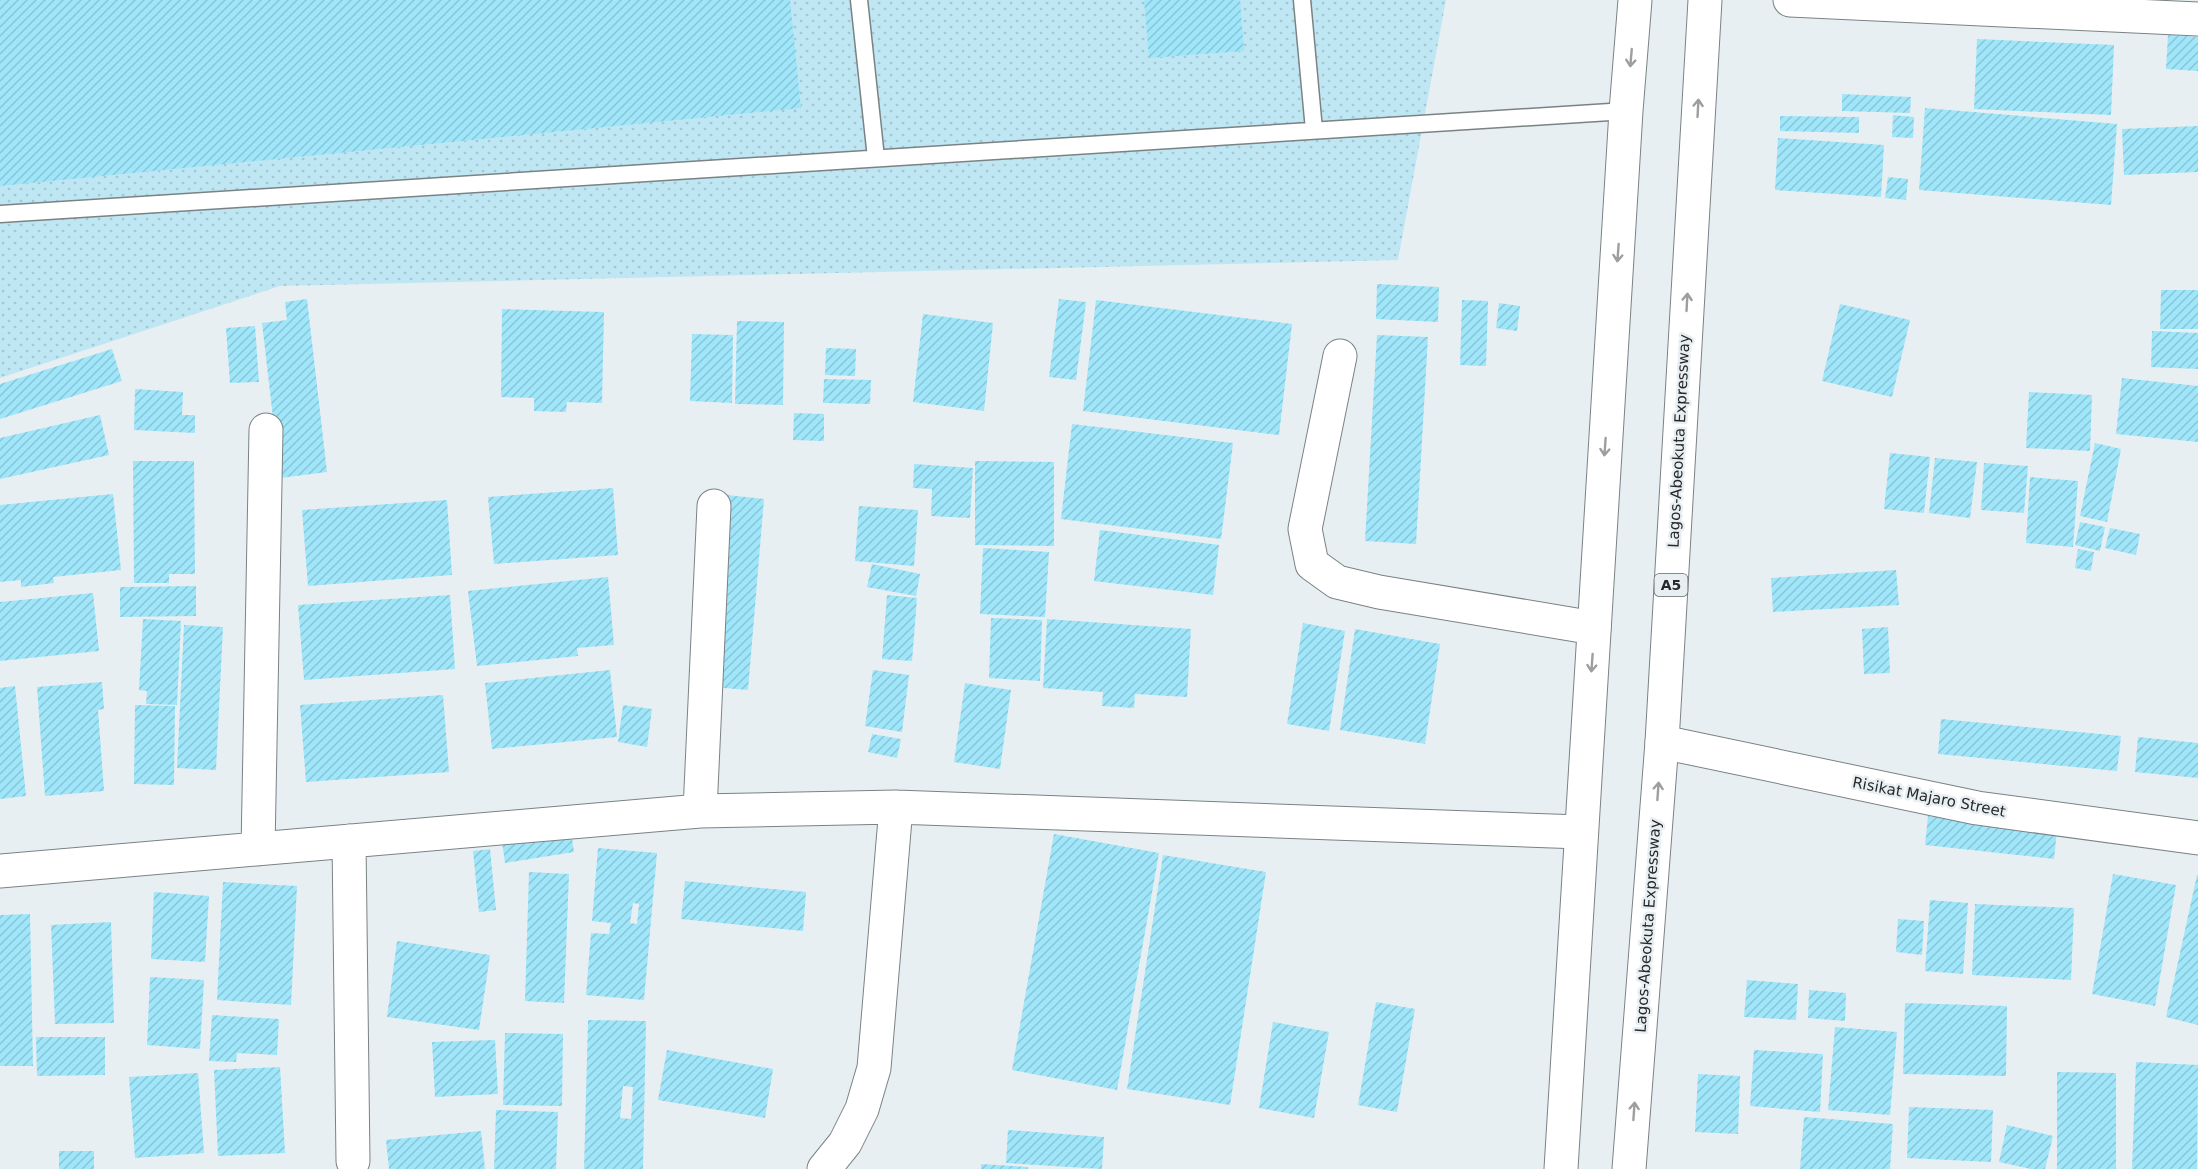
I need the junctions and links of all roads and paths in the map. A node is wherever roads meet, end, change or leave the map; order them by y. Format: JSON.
{"nodes":[{"id":1,"x":860,"y":0,"type":"edge"},
{"id":2,"x":1302,"y":0,"type":"edge"},
{"id":3,"x":1635,"y":0,"type":"edge"},
{"id":4,"x":1705,"y":0,"type":"edge"},
{"id":5,"x":1790,"y":0,"type":"edge"},
{"id":6,"x":2198,"y":19,"type":"edge"},
{"id":7,"x":1626,"y":111,"type":"junction"},
{"id":8,"x":1314,"y":130,"type":"junction"},
{"id":9,"x":876,"y":158,"type":"junction"},
{"id":10,"x":0,"y":214,"type":"edge"},
{"id":11,"x":1340,"y":356,"type":"dead end"},
{"id":12,"x":266,"y":430,"type":"dead end"},
{"id":13,"x":714,"y":506,"type":"dead end"},
{"id":14,"x":1594,"y":628,"type":"junction"},
{"id":15,"x":1662,"y":742,"type":"junction"},
{"id":16,"x":896,"y":807,"type":"junction"},
{"id":17,"x":700,"y":811,"type":"junction"},
{"id":18,"x":1581,"y":832,"type":"junction"},
{"id":19,"x":2198,"y":838,"type":"edge"},
{"id":20,"x":349,"y":841,"type":"junction"},
{"id":21,"x":258,"y":849,"type":"junction"},
{"id":22,"x":0,"y":871,"type":"edge"},
{"id":23,"x":352,"y":1161,"type":"dead end"},
{"id":24,"x":824,"y":1169,"type":"edge"},
{"id":25,"x":1561,"y":1169,"type":"edge"},
{"id":26,"x":1629,"y":1169,"type":"edge"}],
"edges":[{"from":1,"to":9,"type":"lane"},
{"from":2,"to":8,"type":"lane"},
{"from":3,"to":7,"type":"main road","one_way":true},
{"from":15,"to":4,"type":"main road","name":"Lagos-Abeokuta Expressway","number":"A5","one_way":true},
{"from":5,"to":6,"type":"main road"},
{"from":7,"to":8,"type":"lane"},
{"from":7,"to":14,"type":"main road","one_way":true},
{"from":8,"to":9,"type":"lane"},
{"from":9,"to":10,"type":"lane"},
{"from":11,"to":14,"type":"main road"},
{"from":12,"to":21,"type":"main road"},
{"from":13,"to":17,"type":"main road"},
{"from":14,"to":18,"type":"main road","one_way":true},
{"from":15,"to":19,"type":"main road","name":"Risikat Majaro Street"},
{"from":26,"to":15,"type":"main road","name":"Lagos-Abeokuta Expressway","number":"A5","one_way":true},
{"from":16,"to":17,"type":"main road"},
{"from":16,"to":18,"type":"main road"},
{"from":16,"to":24,"type":"main road"},
{"from":17,"to":20,"type":"main road"},
{"from":18,"to":25,"type":"main road"},
{"from":20,"to":21,"type":"main road"},
{"from":20,"to":23,"type":"main road"},
{"from":21,"to":22,"type":"main road"}]}
